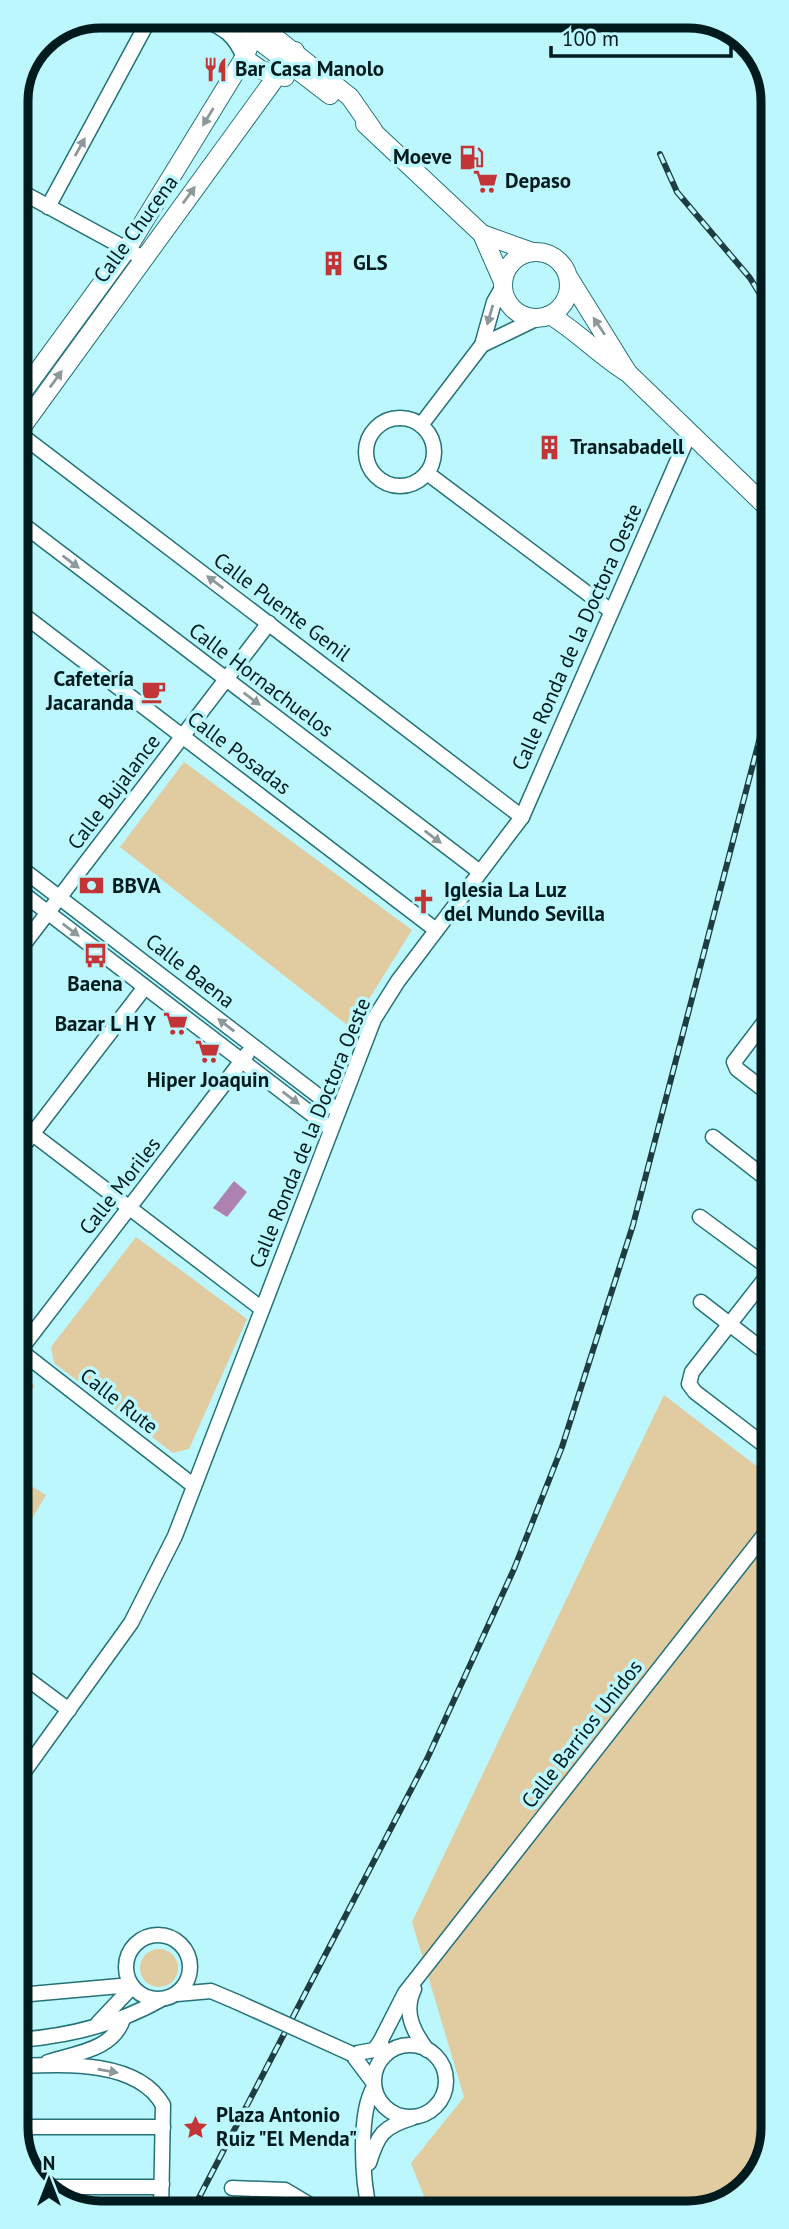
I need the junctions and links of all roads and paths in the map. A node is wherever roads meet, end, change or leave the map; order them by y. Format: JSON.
{"nodes":[{"id":1,"x":145,"y":28,"type":"edge"},
{"id":2,"x":221,"y":28,"type":"edge"},
{"id":3,"x":243,"y":28,"type":"edge"},
{"id":4,"x":253,"y":36,"type":"junction"},
{"id":5,"x":244,"y":58,"type":"junction"},
{"id":6,"x":286,"y":62,"type":"junction"},
{"id":7,"x":373,"y":130,"type":"junction"},
{"id":8,"x":28,"y":196,"type":"edge"},
{"id":9,"x":48,"y":207,"type":"junction"},
{"id":10,"x":482,"y":234,"type":"junction"},
{"id":11,"x":127,"y":250,"type":"junction"},
{"id":12,"x":532,"y":252,"type":"junction"},
{"id":13,"x":143,"y":258,"type":"junction"},
{"id":14,"x":569,"y":278,"type":"junction"},
{"id":15,"x":503,"y":285,"type":"junction"},
{"id":16,"x":544,"y":317,"type":"junction"},
{"id":17,"x":482,"y":345,"type":"junction"},
{"id":18,"x":628,"y":373,"type":"junction"},
{"id":19,"x":28,"y":385,"type":"edge"},
{"id":20,"x":28,"y":417,"type":"edge"},
{"id":21,"x":421,"y":425,"type":"junction"},
{"id":22,"x":690,"y":432,"type":"junction"},
{"id":23,"x":28,"y":440,"type":"edge"},
{"id":24,"x":427,"y":473,"type":"junction"},
{"id":25,"x":761,"y":501,"type":"edge"},
{"id":26,"x":28,"y":529,"type":"edge"},
{"id":27,"x":611,"y":611,"type":"junction"},
{"id":28,"x":28,"y":618,"type":"edge"},
{"id":29,"x":269,"y":623,"type":"junction"},
{"id":30,"x":226,"y":680,"type":"junction"},
{"id":31,"x":183,"y":737,"type":"junction"},
{"id":32,"x":522,"y":817,"type":"junction"},
{"id":33,"x":480,"y":872,"type":"junction"},
{"id":34,"x":28,"y":873,"type":"edge"},
{"id":35,"x":60,"y":897,"type":"junction"},
{"id":36,"x":28,"y":898,"type":"edge"},
{"id":37,"x":48,"y":913,"type":"junction"},
{"id":38,"x":436,"y":930,"type":"junction"},
{"id":39,"x":28,"y":939,"type":"edge"},
{"id":40,"x":145,"y":987,"type":"junction"},
{"id":41,"x":761,"y":1026,"type":"edge"},
{"id":42,"x":253,"y":1046,"type":"junction"},
{"id":43,"x":242,"y":1061,"type":"junction"},
{"id":44,"x":761,"y":1088,"type":"edge"},
{"id":45,"x":338,"y":1111,"type":"junction"},
{"id":46,"x":331,"y":1129,"type":"junction"},
{"id":47,"x":28,"y":1130,"type":"edge"},
{"id":48,"x":33,"y":1134,"type":"junction"},
{"id":49,"x":712,"y":1137,"type":"dead end"},
{"id":50,"x":28,"y":1140,"type":"edge"},
{"id":51,"x":761,"y":1175,"type":"edge"},
{"id":52,"x":130,"y":1208,"type":"junction"},
{"id":53,"x":700,"y":1217,"type":"dead end"},
{"id":54,"x":761,"y":1262,"type":"edge"},
{"id":55,"x":761,"y":1284,"type":"edge"},
{"id":56,"x":701,"y":1302,"type":"dead end"},
{"id":57,"x":262,"y":1309,"type":"junction"},
{"id":58,"x":729,"y":1324,"type":"junction"},
{"id":59,"x":28,"y":1338,"type":"edge"},
{"id":60,"x":761,"y":1349,"type":"edge"},
{"id":61,"x":28,"y":1357,"type":"edge"},
{"id":62,"x":761,"y":1443,"type":"edge"},
{"id":63,"x":194,"y":1486,"type":"junction"},
{"id":64,"x":761,"y":1539,"type":"edge"},
{"id":65,"x":28,"y":1679,"type":"edge"},
{"id":66,"x":69,"y":1710,"type":"junction"},
{"id":67,"x":28,"y":1766,"type":"edge"},
{"id":68,"x":191,"y":1963,"type":"junction"},
{"id":69,"x":126,"y":1964,"type":"junction"},
{"id":70,"x":423,"y":1968,"type":"junction"},
{"id":71,"x":132,"y":1986,"type":"junction"},
{"id":72,"x":92,"y":1990,"type":"junction"},
{"id":73,"x":211,"y":1991,"type":"junction"},
{"id":74,"x":28,"y":1994,"type":"edge"},
{"id":75,"x":177,"y":1994,"type":"junction"},
{"id":76,"x":160,"y":2000,"type":"junction"},
{"id":77,"x":123,"y":2019,"type":"junction"},
{"id":78,"x":92,"y":2028,"type":"junction"},
{"id":79,"x":28,"y":2039,"type":"edge"},
{"id":80,"x":428,"y":2050,"type":"junction"},
{"id":81,"x":381,"y":2051,"type":"junction"},
{"id":82,"x":352,"y":2054,"type":"junction"},
{"id":83,"x":41,"y":2065,"type":"junction"},
{"id":84,"x":28,"y":2066,"type":"edge"},
{"id":85,"x":374,"y":2084,"type":"junction"},
{"id":86,"x":424,"y":2114,"type":"junction"},
{"id":87,"x":28,"y":2127,"type":"edge"},
{"id":88,"x":163,"y":2127,"type":"junction"},
{"id":89,"x":366,"y":2171,"type":"junction"},
{"id":90,"x":162,"y":2184,"type":"junction"},
{"id":91,"x":60,"y":2188,"type":"edge"},
{"id":92,"x":232,"y":2189,"type":"dead end"},
{"id":93,"x":161,"y":2201,"type":"edge"},
{"id":94,"x":302,"y":2201,"type":"edge"},
{"id":95,"x":369,"y":2201,"type":"edge"}],
"edges":[{"from":9,"to":1,"type":"street","one_way":true},
{"from":2,"to":5,"type":"street"},
{"from":3,"to":4,"type":"street"},
{"from":4,"to":5,"type":"street","name":"Calle Chucena"},
{"from":4,"to":6,"type":"street"},
{"from":5,"to":6,"type":"street"},
{"from":5,"to":11,"type":"street","name":"Calle Chucena","one_way":true},
{"from":6,"to":7,"type":"street"},
{"from":6,"to":7,"type":"street"},
{"from":13,"to":6,"type":"street","name":"Calle Chucena","one_way":true},
{"from":7,"to":10,"type":"street"},
{"from":8,"to":9,"type":"street"},
{"from":9,"to":11,"type":"street"},
{"from":10,"to":12,"type":"street"},
{"from":10,"to":15,"type":"street"},
{"from":11,"to":13,"type":"street"},
{"from":11,"to":19,"type":"street","name":"Calle Chucena"},
{"from":12,"to":14,"type":"street"},
{"from":12,"to":15,"type":"street"},
{"from":20,"to":13,"type":"street","name":"Calle Chucena","one_way":true},
{"from":14,"to":16,"type":"street"},
{"from":18,"to":14,"type":"street","one_way":true},
{"from":15,"to":16,"type":"street"},
{"from":15,"to":17,"type":"street","one_way":true},
{"from":16,"to":17,"type":"street"},
{"from":16,"to":18,"type":"street"},
{"from":17,"to":21,"type":"street"},
{"from":18,"to":22,"type":"street"},
{"from":21,"to":24,"type":"street"},
{"from":21,"to":24,"type":"street"},
{"from":22,"to":25,"type":"street"},
{"from":22,"to":27,"type":"street","name":"Calle Ronda de la Doctora Oeste"},
{"from":29,"to":23,"type":"street","name":"Calle Puente Genil","one_way":true},
{"from":24,"to":27,"type":"street"},
{"from":26,"to":30,"type":"street","name":"Calle Hornachuelos","one_way":true},
{"from":27,"to":32,"type":"street","name":"Calle Ronda de la Doctora Oeste"},
{"from":28,"to":31,"type":"street","name":"Calle Posadas"},
{"from":29,"to":30,"type":"street","name":"Calle Bujalance"},
{"from":29,"to":32,"type":"street","name":"Calle Puente Genil"},
{"from":30,"to":31,"type":"street","name":"Calle Bujalance"},
{"from":30,"to":33,"type":"street","name":"Calle Hornachuelos","one_way":true},
{"from":31,"to":35,"type":"street","name":"Calle Bujalance"},
{"from":31,"to":38,"type":"street","name":"Calle Posadas"},
{"from":32,"to":33,"type":"street","name":"Calle Ronda de la Doctora Oeste"},
{"from":33,"to":38,"type":"street","name":"Calle Ronda de la Doctora Oeste"},
{"from":34,"to":35,"type":"street","name":"Calle Baena"},
{"from":35,"to":37,"type":"street","name":"Calle Bujalance"},
{"from":42,"to":35,"type":"street","name":"Calle Baena","one_way":true},
{"from":36,"to":37,"type":"street","name":"Calle Baena"},
{"from":37,"to":39,"type":"street","name":"Calle Bujalance"},
{"from":37,"to":40,"type":"street","name":"Calle Baena","one_way":true},
{"from":38,"to":45,"type":"street","name":"Calle Ronda de la Doctora Oeste"},
{"from":40,"to":43,"type":"street","name":"Calle Baena"},
{"from":40,"to":48,"type":"street"},
{"from":41,"to":44,"type":"street"},
{"from":42,"to":43,"type":"street","name":"Calle Moriles"},
{"from":42,"to":45,"type":"street","name":"Calle Baena"},
{"from":43,"to":46,"type":"street","name":"Calle Baena","one_way":true},
{"from":43,"to":52,"type":"street","name":"Calle Moriles"},
{"from":45,"to":46,"type":"street","name":"Calle Ronda de la Doctora Oeste"},
{"from":46,"to":57,"type":"street","name":"Calle Ronda de la Doctora Oeste"},
{"from":47,"to":48,"type":"street"},
{"from":48,"to":50,"type":"street"},
{"from":48,"to":52,"type":"street"},
{"from":49,"to":51,"type":"street"},
{"from":52,"to":57,"type":"street"},
{"from":52,"to":59,"type":"street","name":"Calle Moriles"},
{"from":53,"to":54,"type":"street"},
{"from":55,"to":58,"type":"street"},
{"from":56,"to":58,"type":"street"},
{"from":57,"to":63,"type":"street","name":"Calle Ronda de la Doctora Oeste"},
{"from":58,"to":60,"type":"street"},
{"from":58,"to":62,"type":"street"},
{"from":61,"to":63,"type":"street","name":"Calle Rute"},
{"from":63,"to":66,"type":"street","name":"Calle Ronda de la Doctora Oeste"},
{"from":64,"to":70,"type":"street","name":"Calle Barrios Unidos"},
{"from":65,"to":66,"type":"street"},
{"from":66,"to":67,"type":"street","name":"Calle Ronda de la Doctora Oeste"},
{"from":68,"to":69,"type":"street"},
{"from":68,"to":73,"type":"street"},
{"from":68,"to":75,"type":"street"},
{"from":69,"to":71,"type":"street"},
{"from":69,"to":72,"type":"street"},
{"from":70,"to":80,"type":"street"},
{"from":70,"to":81,"type":"street"},
{"from":71,"to":72,"type":"street"},
{"from":71,"to":76,"type":"street"},
{"from":71,"to":78,"type":"street"},
{"from":72,"to":74,"type":"street"},
{"from":73,"to":75,"type":"street"},
{"from":73,"to":82,"type":"street","bridge":true},
{"from":75,"to":76,"type":"street"},
{"from":76,"to":77,"type":"street"},
{"from":77,"to":78,"type":"street"},
{"from":77,"to":83,"type":"street"},
{"from":78,"to":79,"type":"street"},
{"from":80,"to":81,"type":"street"},
{"from":80,"to":86,"type":"street"},
{"from":81,"to":82,"type":"street"},
{"from":81,"to":85,"type":"street"},
{"from":82,"to":85,"type":"street"},
{"from":83,"to":84,"type":"street"},
{"from":83,"to":88,"type":"street","one_way":true},
{"from":85,"to":86,"type":"street"},
{"from":85,"to":89,"type":"street"},
{"from":86,"to":89,"type":"street"},
{"from":87,"to":88,"type":"street"},
{"from":88,"to":90,"type":"street"},
{"from":89,"to":95,"type":"street"},
{"from":90,"to":91,"type":"street"},
{"from":90,"to":93,"type":"street"},
{"from":92,"to":94,"type":"street"}]}
